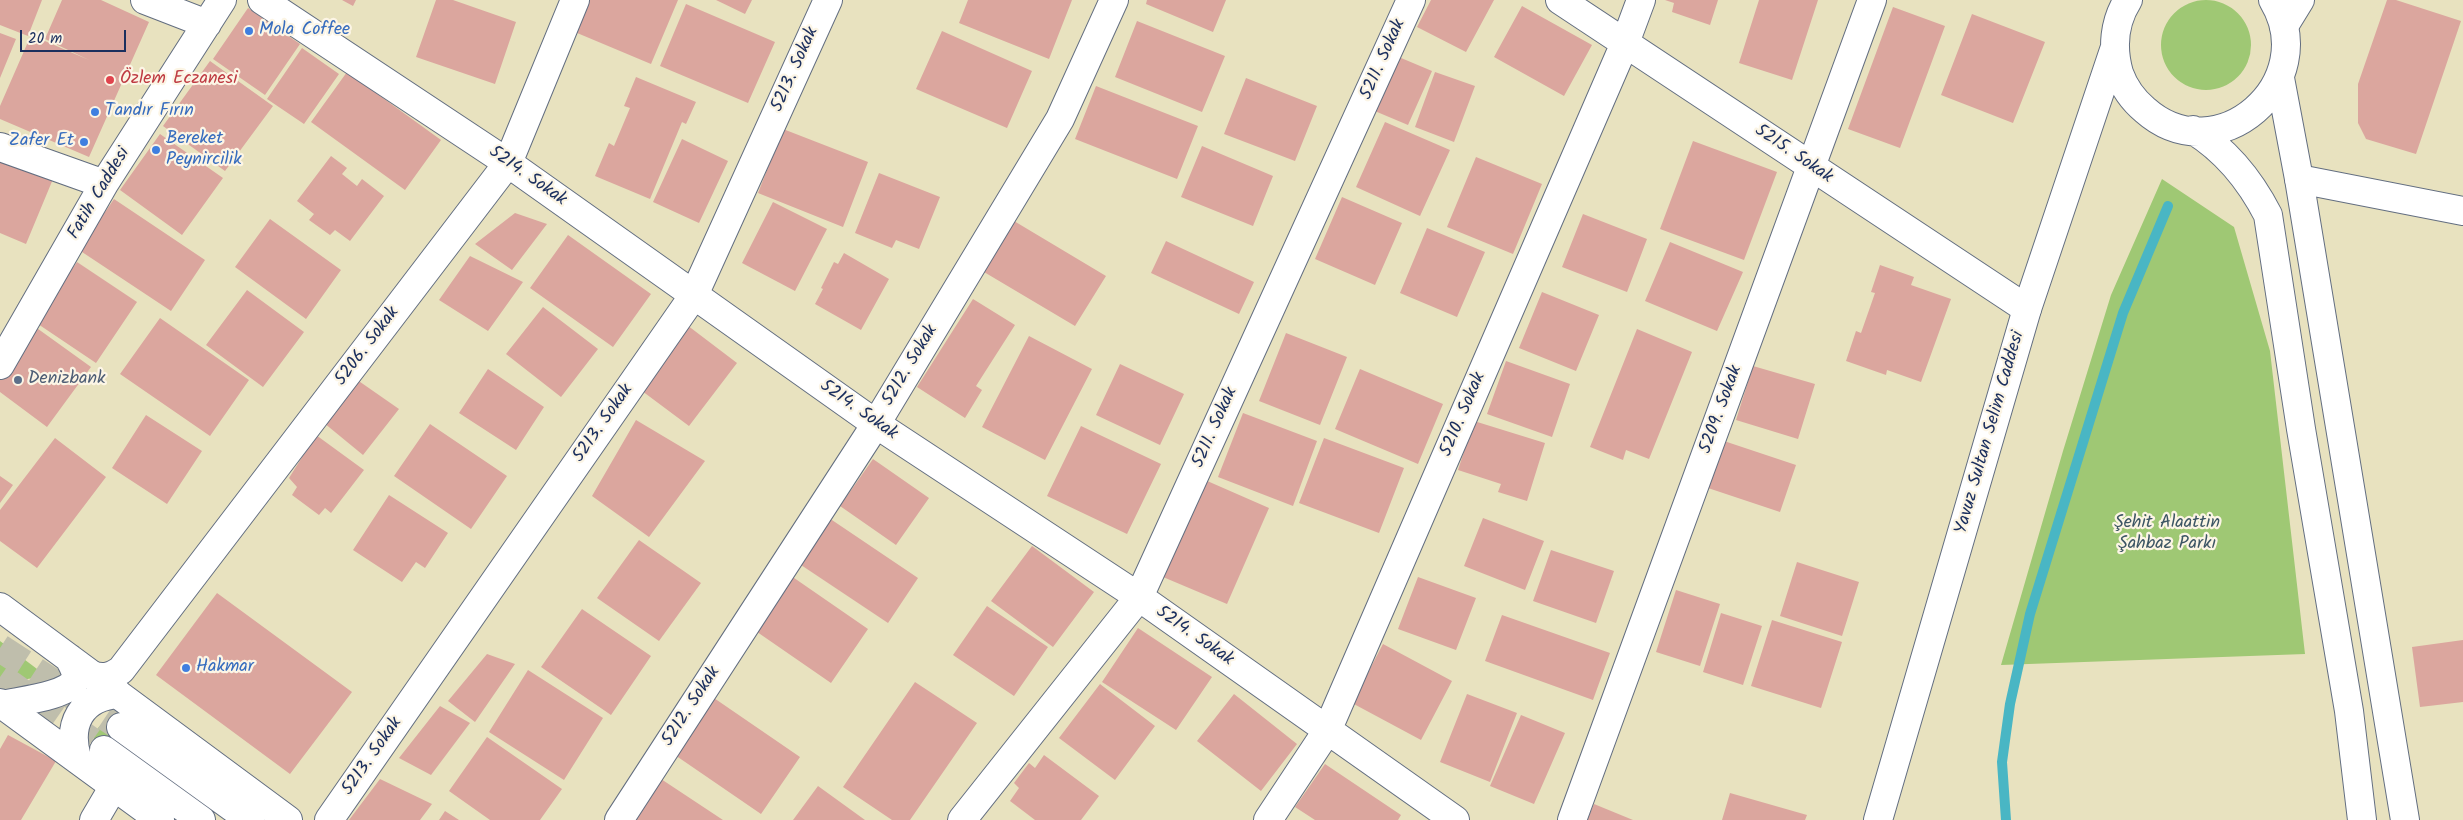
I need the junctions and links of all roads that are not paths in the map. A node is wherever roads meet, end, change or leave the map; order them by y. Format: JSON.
{"nodes":[{"id":1,"x":145,"y":0,"type":"edge"},
{"id":2,"x":222,"y":0,"type":"edge"},
{"id":3,"x":262,"y":0,"type":"edge"},
{"id":4,"x":575,"y":0,"type":"edge"},
{"id":5,"x":828,"y":0,"type":"edge"},
{"id":6,"x":1114,"y":0,"type":"edge"},
{"id":7,"x":1411,"y":0,"type":"edge"},
{"id":8,"x":1560,"y":0,"type":"edge"},
{"id":9,"x":1641,"y":0,"type":"edge"},
{"id":10,"x":1872,"y":0,"type":"edge"},
{"id":11,"x":2128,"y":0,"type":"edge"},
{"id":12,"x":2273,"y":0,"type":"edge"},
{"id":13,"x":2300,"y":0,"type":"edge"},
{"id":14,"x":207,"y":24,"type":"junction"},
{"id":15,"x":2284,"y":26,"type":"junction"},
{"id":16,"x":1625,"y":43,"type":"junction"},
{"id":17,"x":2114,"y":50,"type":"junction"},
{"id":18,"x":2280,"y":78,"type":"junction"},
{"id":19,"x":2194,"y":130,"type":"junction"},
{"id":20,"x":0,"y":147,"type":"edge"},
{"id":21,"x":508,"y":163,"type":"junction"},
{"id":22,"x":1811,"y":168,"type":"junction"},
{"id":23,"x":2298,"y":179,"type":"junction"},
{"id":24,"x":104,"y":184,"type":"junction"},
{"id":25,"x":2463,"y":211,"type":"edge"},
{"id":26,"x":694,"y":295,"type":"junction"},
{"id":27,"x":2027,"y":308,"type":"junction"},
{"id":28,"x":0,"y":365,"type":"edge"},
{"id":29,"x":876,"y":424,"type":"junction"},
{"id":30,"x":1139,"y":597,"type":"junction"},
{"id":31,"x":0,"y":607,"type":"edge"},
{"id":32,"x":79,"y":671,"type":"junction"},
{"id":33,"x":120,"y":682,"type":"junction"},
{"id":34,"x":1,"y":704,"type":"edge"},
{"id":35,"x":121,"y":727,"type":"tunnel mouth"},
{"id":36,"x":1327,"y":731,"type":"junction"},
{"id":37,"x":104,"y":750,"type":"tunnel mouth"},
{"id":38,"x":76,"y":758,"type":"junction"},
{"id":39,"x":114,"y":786,"type":"junction"},
{"id":40,"x":94,"y":820,"type":"edge"},
{"id":41,"x":160,"y":820,"type":"edge"},
{"id":42,"x":201,"y":820,"type":"edge"},
{"id":43,"x":250,"y":820,"type":"edge"},
{"id":44,"x":288,"y":820,"type":"edge"},
{"id":45,"x":329,"y":820,"type":"edge"},
{"id":46,"x":619,"y":820,"type":"edge"},
{"id":47,"x":962,"y":820,"type":"edge"},
{"id":48,"x":1268,"y":820,"type":"edge"},
{"id":49,"x":1455,"y":820,"type":"edge"},
{"id":50,"x":1572,"y":820,"type":"edge"},
{"id":51,"x":1878,"y":820,"type":"edge"},
{"id":52,"x":2362,"y":820,"type":"edge"},
{"id":53,"x":2405,"y":820,"type":"edge"}],
"edges":[{"from":1,"to":14,"type":"street"},
{"from":2,"to":14,"type":"street","name":"Fatih Caddesi"},
{"from":3,"to":21,"type":"street","name":"5214. Sokak"},
{"from":4,"to":21,"type":"street","name":"5206. Sokak"},
{"from":5,"to":26,"type":"street","name":"5213. Sokak"},
{"from":6,"to":29,"type":"street","name":"5212. Sokak"},
{"from":7,"to":30,"type":"street","name":"5211. Sokak"},
{"from":8,"to":16,"type":"street","name":"5215. Sokak"},
{"from":9,"to":16,"type":"street","name":"5210. Sokak"},
{"from":10,"to":22,"type":"street","name":"5209. Sokak"},
{"from":11,"to":17,"type":"street","name":"Yavuz Sultan Selim Caddesi"},
{"from":12,"to":15,"type":"street","name":"Yavuz Sultan Selim Caddesi"},
{"from":13,"to":15,"type":"street"},
{"from":14,"to":24,"type":"street","name":"Fatih Caddesi"},
{"from":15,"to":18,"type":"street","name":"Yavuz Sultan Selim Caddesi"},
{"from":16,"to":22,"type":"street","name":"5215. Sokak"},
{"from":16,"to":36,"type":"street","name":"5210. Sokak"},
{"from":17,"to":19,"type":"street","name":"Yavuz Sultan Selim Caddesi"},
{"from":17,"to":27,"type":"street","name":"Yavuz Sultan Selim Caddesi"},
{"from":18,"to":19,"type":"street","name":"Yavuz Sultan Selim Caddesi"},
{"from":18,"to":23,"type":"street"},
{"from":19,"to":52,"type":"street"},
{"from":20,"to":24,"type":"street"},
{"from":21,"to":26,"type":"street","name":"5214. Sokak"},
{"from":21,"to":33,"type":"street","name":"5206. Sokak"},
{"from":22,"to":27,"type":"street","name":"5215. Sokak"},
{"from":22,"to":50,"type":"street","name":"5209. Sokak"},
{"from":23,"to":25,"type":"street"},
{"from":23,"to":53,"type":"street"},
{"from":24,"to":28,"type":"street","name":"Fatih Caddesi"},
{"from":26,"to":29,"type":"street","name":"5214. Sokak"},
{"from":26,"to":45,"type":"street","name":"5213. Sokak"},
{"from":27,"to":51,"type":"street","name":"Yavuz Sultan Selim Caddesi"},
{"from":29,"to":30,"type":"street","name":"5214. Sokak"},
{"from":29,"to":46,"type":"street","name":"5212. Sokak"},
{"from":30,"to":36,"type":"street","name":"5214. Sokak"},
{"from":30,"to":47,"type":"street","name":"5211. Sokak"},
{"from":31,"to":32,"type":"street"},
{"from":32,"to":33,"type":"street"},
{"from":32,"to":34,"type":"street"},
{"from":33,"to":38,"type":"street"},
{"from":33,"to":44,"type":"street"},
{"from":34,"to":38,"type":"street"},
{"from":35,"to":43,"type":"street"},
{"from":36,"to":48,"type":"street","name":"5210. Sokak"},
{"from":36,"to":49,"type":"street","name":"5214. Sokak"},
{"from":37,"to":42,"type":"street"},
{"from":38,"to":39,"type":"street"},
{"from":39,"to":40,"type":"street"},
{"from":39,"to":41,"type":"street"}]}
